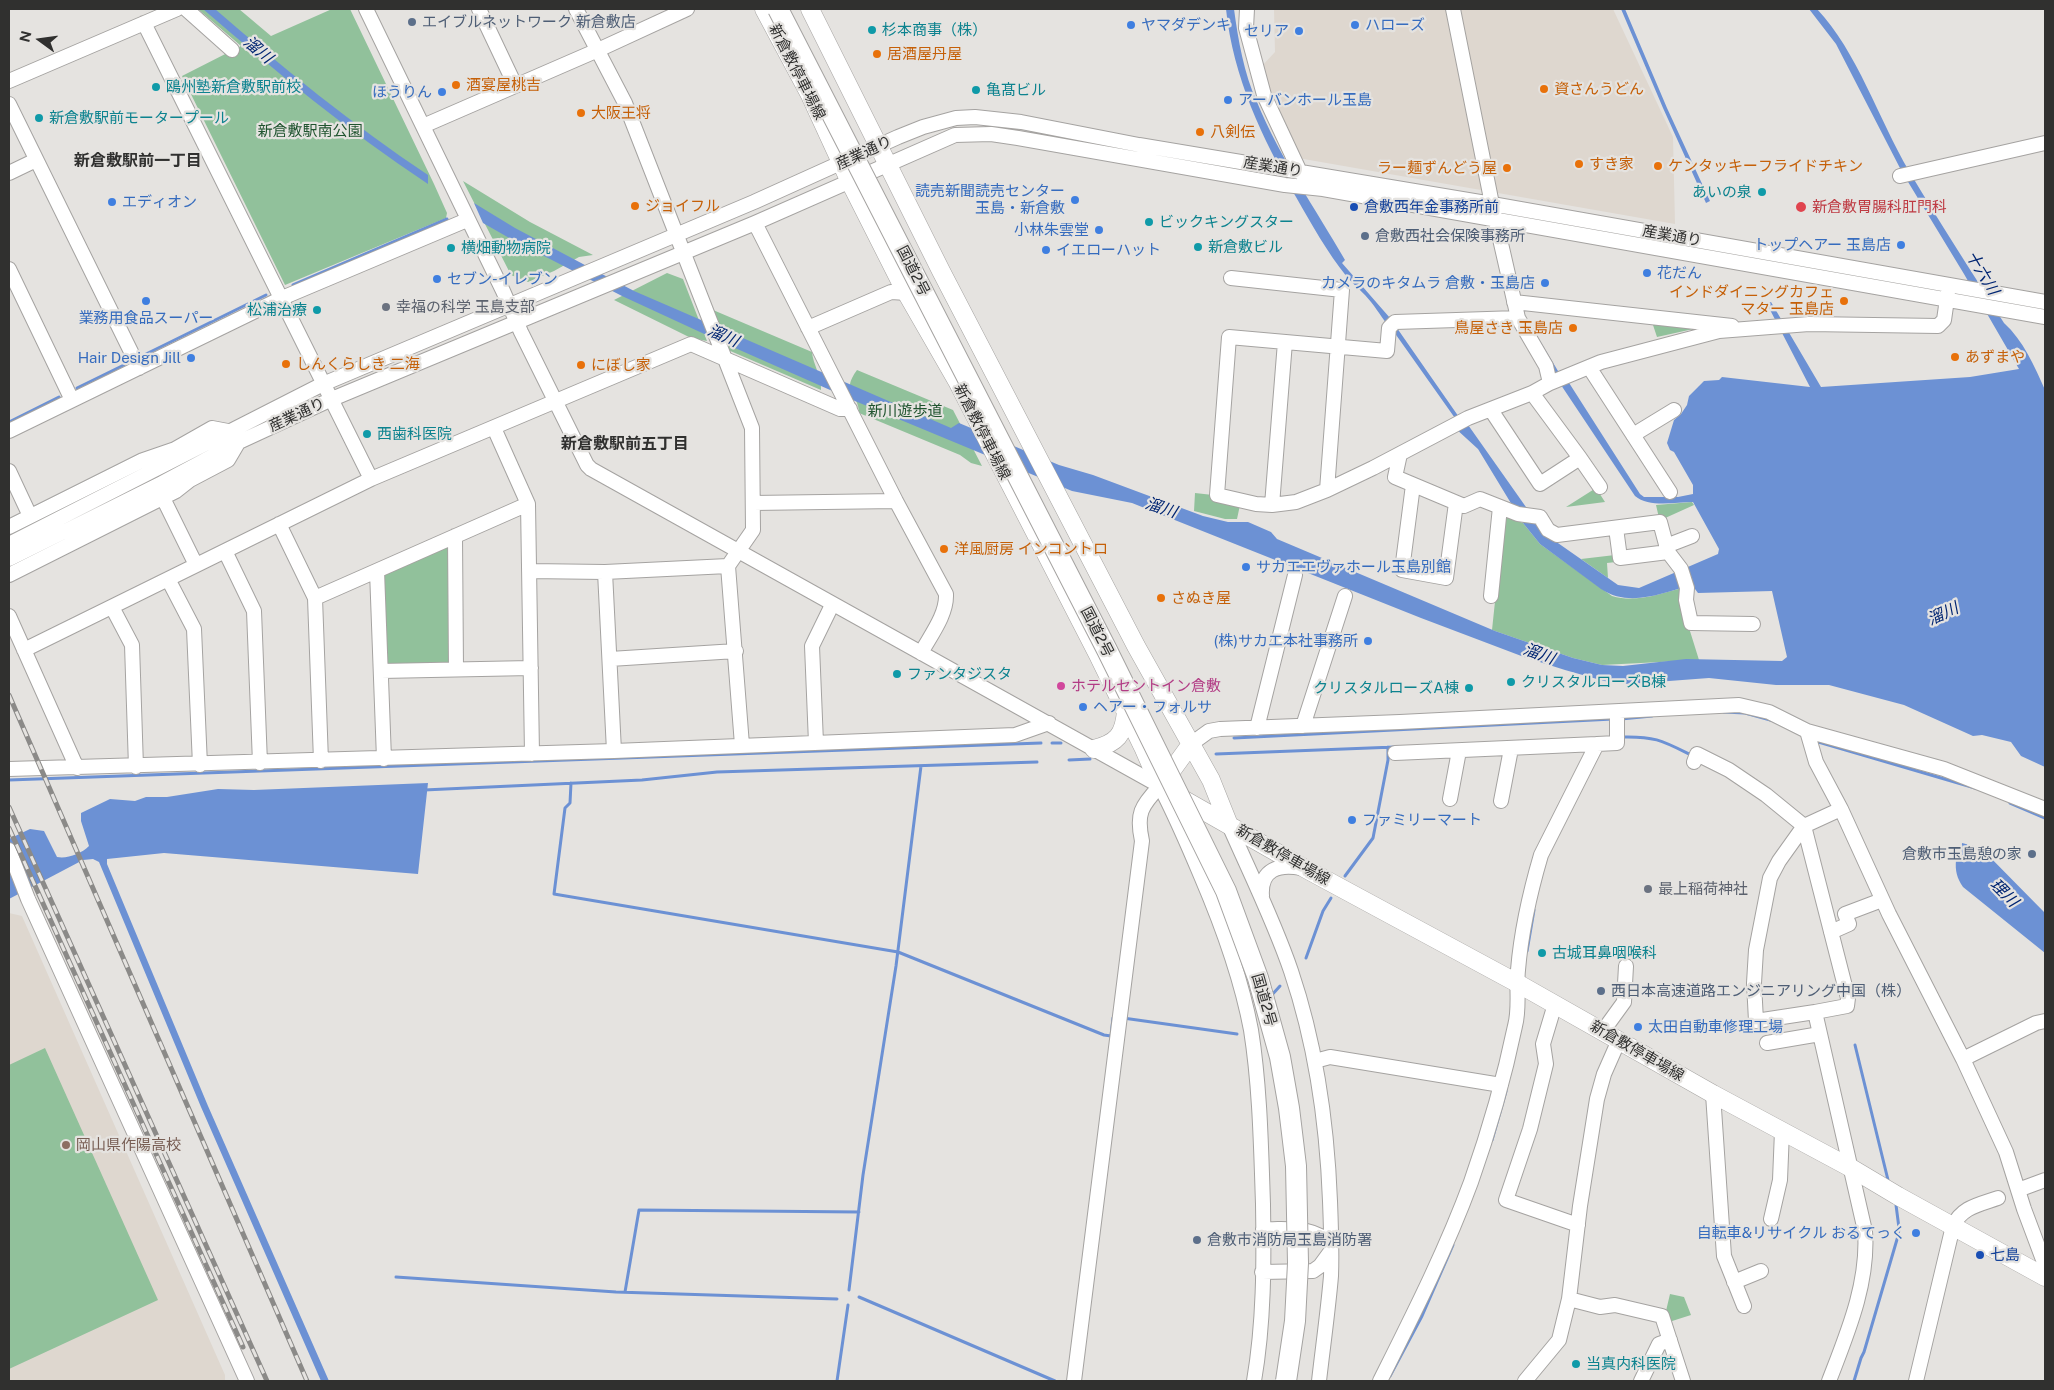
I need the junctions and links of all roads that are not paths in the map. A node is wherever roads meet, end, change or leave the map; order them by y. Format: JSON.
{"nodes":[{"id":1,"x":177,"y":9,"type":"edge"},
{"id":2,"x":186,"y":9,"type":"edge"},
{"id":3,"x":366,"y":9,"type":"edge"},
{"id":4,"x":479,"y":9,"type":"edge"},
{"id":5,"x":576,"y":9,"type":"edge"},
{"id":6,"x":687,"y":9,"type":"edge"},
{"id":7,"x":764,"y":9,"type":"edge"},
{"id":8,"x":778,"y":9,"type":"edge"},
{"id":9,"x":810,"y":9,"type":"edge"},
{"id":10,"x":1247,"y":9,"type":"edge"},
{"id":11,"x":1453,"y":9,"type":"edge"},
{"id":12,"x":661,"y":14,"type":"edge"},
{"id":13,"x":144,"y":23,"type":"junction"},
{"id":14,"x":232,"y":50,"type":"dead end"},
{"id":15,"x":598,"y":50,"type":"junction"},
{"id":16,"x":9,"y":80,"type":"edge"},
{"id":17,"x":515,"y":85,"type":"junction"},
{"id":18,"x":9,"y":104,"type":"edge"},
{"id":19,"x":423,"y":126,"type":"junction"},
{"id":20,"x":2045,"y":143,"type":"edge"},
{"id":21,"x":878,"y":146,"type":"junction"},
{"id":22,"x":36,"y":160,"type":"junction"},
{"id":23,"x":842,"y":163,"type":"junction"},
{"id":24,"x":887,"y":164,"type":"junction"},
{"id":25,"x":1300,"y":172,"type":"junction"},
{"id":26,"x":9,"y":173,"type":"edge"},
{"id":27,"x":1906,"y":175,"type":"dead end"},
{"id":28,"x":850,"y":182,"type":"junction"},
{"id":29,"x":1323,"y":189,"type":"junction"},
{"id":30,"x":1492,"y":204,"type":"junction"},
{"id":31,"x":1495,"y":218,"type":"junction"},
{"id":32,"x":468,"y":220,"type":"junction"},
{"id":33,"x":755,"y":223,"type":"junction"},
{"id":34,"x":676,"y":234,"type":"junction"},
{"id":35,"x":683,"y":253,"type":"junction"},
{"id":36,"x":9,"y":269,"type":"edge"},
{"id":37,"x":1231,"y":278,"type":"dead end"},
{"id":38,"x":1948,"y":292,"type":"junction"},
{"id":39,"x":907,"y":293,"type":"junction"},
{"id":40,"x":953,"y":296,"type":"junction"},
{"id":41,"x":282,"y":298,"type":"junction"},
{"id":42,"x":1514,"y":302,"type":"junction"},
{"id":43,"x":2045,"y":302,"type":"edge"},
{"id":44,"x":510,"y":305,"type":"junction"},
{"id":45,"x":2045,"y":317,"type":"edge"},
{"id":46,"x":1518,"y":318,"type":"junction"},
{"id":47,"x":517,"y":322,"type":"junction"},
{"id":48,"x":808,"y":328,"type":"junction"},
{"id":49,"x":1750,"y":328,"type":"junction"},
{"id":50,"x":1285,"y":342,"type":"junction"},
{"id":51,"x":1337,"y":346,"type":"junction"},
{"id":52,"x":722,"y":352,"type":"junction"},
{"id":53,"x":1589,"y":367,"type":"junction"},
{"id":54,"x":139,"y":368,"type":"junction"},
{"id":55,"x":1550,"y":383,"type":"junction"},
{"id":56,"x":323,"y":384,"type":"junction"},
{"id":57,"x":1532,"y":393,"type":"junction"},
{"id":58,"x":332,"y":399,"type":"junction"},
{"id":59,"x":72,"y":400,"type":"junction"},
{"id":60,"x":555,"y":401,"type":"junction"},
{"id":61,"x":850,"y":409,"type":"junction"},
{"id":62,"x":1491,"y":410,"type":"junction"},
{"id":63,"x":1674,"y":410,"type":"dead end"},
{"id":64,"x":1013,"y":411,"type":"junction"},
{"id":65,"x":979,"y":426,"type":"junction"},
{"id":66,"x":494,"y":428,"type":"junction"},
{"id":67,"x":9,"y":431,"type":"edge"},
{"id":68,"x":1633,"y":435,"type":"junction"},
{"id":69,"x":236,"y":437,"type":"junction"},
{"id":70,"x":1400,"y":454,"type":"junction"},
{"id":71,"x":1580,"y":458,"type":"junction"},
{"id":72,"x":9,"y":471,"type":"edge"},
{"id":73,"x":371,"y":479,"type":"junction"},
{"id":74,"x":1413,"y":485,"type":"junction"},
{"id":75,"x":1600,"y":487,"type":"dead end"},
{"id":76,"x":1327,"y":490,"type":"junction"},
{"id":77,"x":1670,"y":492,"type":"dead end"},
{"id":78,"x":163,"y":498,"type":"junction"},
{"id":79,"x":896,"y":501,"type":"junction"},
{"id":80,"x":1456,"y":502,"type":"junction"},
{"id":81,"x":753,"y":503,"type":"junction"},
{"id":82,"x":528,"y":504,"type":"junction"},
{"id":83,"x":1272,"y":504,"type":"junction"},
{"id":84,"x":1500,"y":508,"type":"junction"},
{"id":85,"x":30,"y":516,"type":"junction"},
{"id":86,"x":279,"y":524,"type":"junction"},
{"id":87,"x":9,"y":528,"type":"edge"},
{"id":88,"x":1616,"y":528,"type":"junction"},
{"id":89,"x":455,"y":536,"type":"junction"},
{"id":90,"x":1692,"y":536,"type":"dead end"},
{"id":91,"x":9,"y":544,"type":"edge"},
{"id":92,"x":1667,"y":549,"type":"junction"},
{"id":93,"x":739,"y":550,"type":"junction"},
{"id":94,"x":225,"y":551,"type":"junction"},
{"id":95,"x":9,"y":559,"type":"edge"},
{"id":96,"x":196,"y":564,"type":"junction"},
{"id":97,"x":728,"y":566,"type":"junction"},
{"id":98,"x":377,"y":570,"type":"junction"},
{"id":99,"x":529,"y":571,"type":"junction"},
{"id":100,"x":605,"y":572,"type":"junction"},
{"id":101,"x":9,"y":575,"type":"edge"},
{"id":102,"x":1294,"y":575,"type":"dead end"},
{"id":103,"x":168,"y":579,"type":"junction"},
{"id":104,"x":1345,"y":596,"type":"dead end"},
{"id":105,"x":1491,"y":596,"type":"dead end"},
{"id":106,"x":315,"y":598,"type":"junction"},
{"id":107,"x":832,"y":605,"type":"junction"},
{"id":108,"x":112,"y":607,"type":"junction"},
{"id":109,"x":9,"y":616,"type":"edge"},
{"id":110,"x":1753,"y":624,"type":"dead end"},
{"id":111,"x":24,"y":650,"type":"junction"},
{"id":112,"x":736,"y":651,"type":"junction"},
{"id":113,"x":1139,"y":652,"type":"junction"},
{"id":114,"x":921,"y":654,"type":"junction"},
{"id":115,"x":610,"y":659,"type":"junction"},
{"id":116,"x":531,"y":668,"type":"junction"},
{"id":117,"x":1104,"y":668,"type":"junction"},
{"id":118,"x":456,"y":670,"type":"junction"},
{"id":119,"x":380,"y":671,"type":"junction"},
{"id":120,"x":1126,"y":711,"type":"junction"},
{"id":121,"x":1049,"y":724,"type":"junction"},
{"id":122,"x":1303,"y":726,"type":"junction"},
{"id":123,"x":1257,"y":728,"type":"junction"},
{"id":124,"x":1807,"y":731,"type":"junction"},
{"id":125,"x":1611,"y":732,"type":"junction"},
{"id":126,"x":816,"y":743,"type":"junction"},
{"id":127,"x":1192,"y":744,"type":"junction"},
{"id":128,"x":742,"y":745,"type":"junction"},
{"id":129,"x":1094,"y":749,"type":"junction"},
{"id":130,"x":1511,"y":749,"type":"junction"},
{"id":131,"x":614,"y":751,"type":"junction"},
{"id":132,"x":1459,"y":751,"type":"junction"},
{"id":133,"x":1395,"y":753,"type":"dead end"},
{"id":134,"x":532,"y":754,"type":"junction"},
{"id":135,"x":384,"y":759,"type":"junction"},
{"id":136,"x":1695,"y":759,"type":"dead end"},
{"id":137,"x":320,"y":761,"type":"junction"},
{"id":138,"x":260,"y":762,"type":"junction"},
{"id":139,"x":200,"y":764,"type":"junction"},
{"id":140,"x":136,"y":767,"type":"junction"},
{"id":141,"x":77,"y":768,"type":"junction"},
{"id":142,"x":9,"y":769,"type":"edge"},
{"id":143,"x":1160,"y":786,"type":"junction"},
{"id":144,"x":1450,"y":799,"type":"dead end"},
{"id":145,"x":1502,"y":801,"type":"dead end"},
{"id":146,"x":1841,"y":809,"type":"junction"},
{"id":147,"x":2045,"y":809,"type":"edge"},
{"id":148,"x":1229,"y":825,"type":"junction"},
{"id":149,"x":1802,"y":829,"type":"junction"},
{"id":150,"x":9,"y":850,"type":"edge"},
{"id":151,"x":1304,"y":868,"type":"junction"},
{"id":152,"x":1262,"y":896,"type":"junction"},
{"id":153,"x":1882,"y":900,"type":"junction"},
{"id":154,"x":1831,"y":932,"type":"junction"},
{"id":155,"x":1626,"y":966,"type":"dead end"},
{"id":156,"x":1518,"y":984,"type":"junction"},
{"id":157,"x":1554,"y":1004,"type":"junction"},
{"id":158,"x":1815,"y":1012,"type":"junction"},
{"id":159,"x":2045,"y":1021,"type":"edge"},
{"id":160,"x":1603,"y":1031,"type":"junction"},
{"id":161,"x":1820,"y":1034,"type":"junction"},
{"id":162,"x":1619,"y":1040,"type":"junction"},
{"id":163,"x":1767,"y":1043,"type":"dead end"},
{"id":164,"x":1963,"y":1059,"type":"junction"},
{"id":165,"x":1315,"y":1061,"type":"junction"},
{"id":166,"x":1502,"y":1085,"type":"junction"},
{"id":167,"x":1712,"y":1094,"type":"junction"},
{"id":168,"x":1782,"y":1131,"type":"junction"},
{"id":169,"x":1850,"y":1168,"type":"junction"},
{"id":170,"x":2045,"y":1180,"type":"edge"},
{"id":171,"x":2018,"y":1190,"type":"junction"},
{"id":172,"x":1998,"y":1198,"type":"dead end"},
{"id":173,"x":1771,"y":1219,"type":"dead end"},
{"id":174,"x":1578,"y":1225,"type":"junction"},
{"id":175,"x":1952,"y":1226,"type":"junction"},
{"id":176,"x":1263,"y":1229,"type":"junction"},
{"id":177,"x":1331,"y":1247,"type":"junction"},
{"id":178,"x":2045,"y":1265,"type":"edge"},
{"id":179,"x":1761,"y":1271,"type":"dead end"},
{"id":180,"x":1262,"y":1272,"type":"junction"},
{"id":181,"x":2045,"y":1277,"type":"edge"},
{"id":182,"x":1734,"y":1282,"type":"junction"},
{"id":183,"x":1569,"y":1299,"type":"junction"},
{"id":184,"x":1744,"y":1306,"type":"dead end"},
{"id":185,"x":1670,"y":1340,"type":"junction"},
{"id":186,"x":247,"y":1381,"type":"edge"},
{"id":187,"x":1074,"y":1381,"type":"edge"},
{"id":188,"x":1254,"y":1381,"type":"edge"},
{"id":189,"x":1286,"y":1381,"type":"edge"},
{"id":190,"x":1319,"y":1381,"type":"edge"},
{"id":191,"x":1380,"y":1381,"type":"edge"},
{"id":192,"x":1525,"y":1381,"type":"edge"},
{"id":193,"x":1641,"y":1381,"type":"edge"},
{"id":194,"x":1683,"y":1381,"type":"edge"},
{"id":195,"x":1829,"y":1381,"type":"edge"},
{"id":196,"x":1916,"y":1381,"type":"edge"}],
"edges":[{"from":1,"to":13,"type":"street"},
{"from":2,"to":14,"type":"street"},
{"from":3,"to":19,"type":"street"},
{"from":4,"to":17,"type":"street"},
{"from":5,"to":15,"type":"street"},
{"from":6,"to":12,"type":"street"},
{"from":7,"to":23,"type":"main road","name":"新倉敷停車場線"},
{"from":8,"to":189,"type":"highway","name":"国道2号","bridge":true},
{"from":9,"to":21,"type":"main road","name":"新倉敷停車場線"},
{"from":10,"to":25,"type":"street"},
{"from":11,"to":30,"type":"street"},
{"from":12,"to":15,"type":"street"},
{"from":13,"to":16,"type":"street"},
{"from":13,"to":41,"type":"street"},
{"from":15,"to":17,"type":"street"},
{"from":15,"to":34,"type":"street"},
{"from":17,"to":19,"type":"street"},
{"from":18,"to":22,"type":"street"},
{"from":19,"to":32,"type":"street"},
{"from":20,"to":27,"type":"street"},
{"from":21,"to":23,"type":"street","name":"産業通り"},
{"from":21,"to":24,"type":"main road","name":"新倉敷停車場線"},
{"from":21,"to":25,"type":"street","name":"産業通り"},
{"from":22,"to":26,"type":"street"},
{"from":22,"to":54,"type":"street"},
{"from":23,"to":28,"type":"main road","name":"新倉敷停車場線"},
{"from":23,"to":34,"type":"street","name":"産業通り"},
{"from":24,"to":28,"type":"street","name":"産業通り"},
{"from":24,"to":29,"type":"street","name":"産業通り"},
{"from":24,"to":40,"type":"main road","name":"新倉敷停車場線"},
{"from":25,"to":29,"type":"street"},
{"from":25,"to":30,"type":"street","name":"産業通り"},
{"from":28,"to":33,"type":"street","name":"産業通り"},
{"from":28,"to":39,"type":"main road","name":"新倉敷停車場線"},
{"from":29,"to":31,"type":"street","name":"産業通り"},
{"from":30,"to":31,"type":"street"},
{"from":30,"to":38,"type":"street","name":"産業通り"},
{"from":31,"to":38,"type":"street","name":"産業通り"},
{"from":31,"to":42,"type":"street"},
{"from":32,"to":41,"type":"street"},
{"from":32,"to":44,"type":"street"},
{"from":33,"to":35,"type":"street","name":"産業通り"},
{"from":33,"to":48,"type":"street"},
{"from":34,"to":35,"type":"street"},
{"from":34,"to":44,"type":"street","name":"産業通り"},
{"from":35,"to":47,"type":"street","name":"産業通り"},
{"from":35,"to":52,"type":"street"},
{"from":36,"to":59,"type":"street"},
{"from":37,"to":51,"type":"street"},
{"from":38,"to":43,"type":"street","name":"産業通り"},
{"from":38,"to":45,"type":"street","name":"産業通り"},
{"from":38,"to":49,"type":"street"},
{"from":39,"to":40,"type":"main road"},
{"from":39,"to":48,"type":"street"},
{"from":39,"to":65,"type":"main road","name":"新倉敷停車場線"},
{"from":40,"to":64,"type":"main road","name":"新倉敷停車場線"},
{"from":41,"to":54,"type":"street"},
{"from":41,"to":56,"type":"street"},
{"from":42,"to":46,"type":"street"},
{"from":42,"to":49,"type":"street"},
{"from":44,"to":47,"type":"street"},
{"from":44,"to":56,"type":"street","name":"産業通り"},
{"from":46,"to":51,"type":"street"},
{"from":46,"to":55,"type":"street"},
{"from":47,"to":58,"type":"street","name":"産業通り"},
{"from":47,"to":60,"type":"street"},
{"from":48,"to":61,"type":"street"},
{"from":49,"to":53,"type":"street"},
{"from":50,"to":51,"type":"street"},
{"from":50,"to":83,"type":"street"},
{"from":50,"to":83,"type":"street"},
{"from":51,"to":76,"type":"street"},
{"from":52,"to":60,"type":"street"},
{"from":52,"to":61,"type":"street"},
{"from":52,"to":81,"type":"street"},
{"from":53,"to":55,"type":"street"},
{"from":53,"to":68,"type":"street"},
{"from":54,"to":59,"type":"street"},
{"from":55,"to":57,"type":"street"},
{"from":56,"to":58,"type":"street"},
{"from":56,"to":69,"type":"street","name":"産業通り"},
{"from":57,"to":62,"type":"street"},
{"from":57,"to":71,"type":"street"},
{"from":58,"to":69,"type":"street","name":"産業通り"},
{"from":58,"to":73,"type":"street"},
{"from":59,"to":67,"type":"street"},
{"from":60,"to":66,"type":"street"},
{"from":60,"to":93,"type":"street"},
{"from":61,"to":79,"type":"street"},
{"from":62,"to":70,"type":"street"},
{"from":62,"to":71,"type":"street"},
{"from":63,"to":68,"type":"street"},
{"from":64,"to":65,"type":"main road"},
{"from":64,"to":113,"type":"main road","name":"新倉敷停車場線"},
{"from":65,"to":117,"type":"main road","name":"新倉敷停車場線"},
{"from":66,"to":73,"type":"street"},
{"from":66,"to":82,"type":"street"},
{"from":68,"to":77,"type":"street"},
{"from":69,"to":78,"type":"street"},
{"from":69,"to":85,"type":"street"},
{"from":69,"to":91,"type":"street","name":"産業通り"},
{"from":69,"to":95,"type":"street","name":"産業通り"},
{"from":70,"to":74,"type":"street"},
{"from":70,"to":76,"type":"street"},
{"from":71,"to":75,"type":"street"},
{"from":72,"to":85,"type":"street"},
{"from":73,"to":86,"type":"street"},
{"from":74,"to":80,"type":"street"},
{"from":74,"to":80,"type":"street"},
{"from":76,"to":83,"type":"street"},
{"from":78,"to":96,"type":"street"},
{"from":78,"to":101,"type":"street"},
{"from":79,"to":81,"type":"street"},
{"from":79,"to":114,"type":"street"},
{"from":80,"to":84,"type":"street"},
{"from":81,"to":93,"type":"street"},
{"from":82,"to":89,"type":"street"},
{"from":82,"to":99,"type":"street"},
{"from":84,"to":88,"type":"street"},
{"from":84,"to":105,"type":"street"},
{"from":85,"to":87,"type":"street"},
{"from":86,"to":94,"type":"street"},
{"from":86,"to":106,"type":"street"},
{"from":88,"to":92,"type":"street"},
{"from":88,"to":92,"type":"street"},
{"from":89,"to":98,"type":"street"},
{"from":89,"to":118,"type":"street"},
{"from":90,"to":92,"type":"street"},
{"from":92,"to":110,"type":"street"},
{"from":93,"to":97,"type":"street"},
{"from":93,"to":107,"type":"street"},
{"from":94,"to":96,"type":"street"},
{"from":94,"to":138,"type":"street"},
{"from":96,"to":103,"type":"street"},
{"from":97,"to":100,"type":"street"},
{"from":97,"to":112,"type":"street"},
{"from":98,"to":106,"type":"street"},
{"from":98,"to":119,"type":"street"},
{"from":99,"to":100,"type":"street"},
{"from":99,"to":116,"type":"street"},
{"from":100,"to":115,"type":"street"},
{"from":102,"to":123,"type":"street"},
{"from":103,"to":108,"type":"street"},
{"from":103,"to":139,"type":"street"},
{"from":104,"to":122,"type":"street"},
{"from":106,"to":137,"type":"street"},
{"from":107,"to":114,"type":"street"},
{"from":107,"to":126,"type":"street"},
{"from":108,"to":111,"type":"street"},
{"from":108,"to":140,"type":"street"},
{"from":109,"to":111,"type":"street"},
{"from":111,"to":141,"type":"street"},
{"from":112,"to":115,"type":"street"},
{"from":112,"to":128,"type":"street"},
{"from":113,"to":117,"type":"main road"},
{"from":113,"to":127,"type":"main road","name":"新倉敷停車場線"},
{"from":114,"to":121,"type":"street"},
{"from":115,"to":131,"type":"street"},
{"from":116,"to":118,"type":"street"},
{"from":116,"to":134,"type":"street"},
{"from":117,"to":120,"type":"main road","name":"新倉敷停車場線"},
{"from":118,"to":119,"type":"street"},
{"from":119,"to":135,"type":"street"},
{"from":120,"to":129,"type":"main road"},
{"from":120,"to":143,"type":"main road","name":"新倉敷停車場線"},
{"from":121,"to":126,"type":"street"},
{"from":121,"to":129,"type":"street"},
{"from":122,"to":123,"type":"street"},
{"from":122,"to":125,"type":"street"},
{"from":123,"to":127,"type":"street"},
{"from":124,"to":125,"type":"street"},
{"from":124,"to":146,"type":"street"},
{"from":124,"to":147,"type":"street"},
{"from":125,"to":130,"type":"street"},
{"from":125,"to":156,"type":"street"},
{"from":126,"to":128,"type":"street"},
{"from":127,"to":143,"type":"main road"},
{"from":127,"to":148,"type":"main road","name":"新倉敷停車場線"},
{"from":128,"to":131,"type":"street"},
{"from":129,"to":143,"type":"street"},
{"from":130,"to":132,"type":"street"},
{"from":130,"to":145,"type":"street"},
{"from":131,"to":134,"type":"street"},
{"from":132,"to":133,"type":"street"},
{"from":132,"to":144,"type":"street"},
{"from":134,"to":135,"type":"street"},
{"from":135,"to":137,"type":"street"},
{"from":136,"to":149,"type":"street"},
{"from":137,"to":138,"type":"street"},
{"from":138,"to":139,"type":"street"},
{"from":139,"to":140,"type":"street"},
{"from":140,"to":141,"type":"street"},
{"from":141,"to":142,"type":"street"},
{"from":143,"to":148,"type":"main road","name":"新倉敷停車場線"},
{"from":143,"to":176,"type":"street"},
{"from":143,"to":187,"type":"street"},
{"from":146,"to":149,"type":"street"},
{"from":146,"to":153,"type":"street"},
{"from":148,"to":151,"type":"main road","name":"新倉敷停車場線"},
{"from":148,"to":152,"type":"street"},
{"from":149,"to":154,"type":"street"},
{"from":149,"to":158,"type":"street"},
{"from":150,"to":186,"type":"street"},
{"from":151,"to":152,"type":"street"},
{"from":151,"to":156,"type":"main road","name":"新倉敷停車場線"},
{"from":152,"to":165,"type":"street"},
{"from":153,"to":154,"type":"street"},
{"from":153,"to":164,"type":"street"},
{"from":154,"to":158,"type":"street"},
{"from":155,"to":160,"type":"street"},
{"from":156,"to":157,"type":"main road","name":"新倉敷停車場線"},
{"from":156,"to":166,"type":"street"},
{"from":157,"to":160,"type":"main road","name":"新倉敷停車場線"},
{"from":157,"to":174,"type":"street"},
{"from":158,"to":161,"type":"street"},
{"from":159,"to":164,"type":"street"},
{"from":160,"to":162,"type":"main road","name":"新倉敷停車場線"},
{"from":161,"to":163,"type":"street"},
{"from":161,"to":169,"type":"street"},
{"from":162,"to":167,"type":"main road","name":"新倉敷停車場線"},
{"from":162,"to":174,"type":"street"},
{"from":164,"to":171,"type":"street"},
{"from":165,"to":166,"type":"street"},
{"from":165,"to":177,"type":"street"},
{"from":166,"to":191,"type":"street"},
{"from":167,"to":168,"type":"main road","name":"新倉敷停車場線"},
{"from":167,"to":182,"type":"street"},
{"from":168,"to":169,"type":"main road","name":"新倉敷停車場線"},
{"from":168,"to":173,"type":"street"},
{"from":169,"to":175,"type":"main road","name":"新倉敷停車場線"},
{"from":169,"to":195,"type":"street"},
{"from":170,"to":171,"type":"street"},
{"from":171,"to":178,"type":"street"},
{"from":172,"to":175,"type":"street"},
{"from":174,"to":183,"type":"street"},
{"from":175,"to":181,"type":"main road","name":"新倉敷停車場線"},
{"from":175,"to":196,"type":"street"},
{"from":176,"to":177,"type":"street"},
{"from":176,"to":180,"type":"street"},
{"from":177,"to":180,"type":"street"},
{"from":177,"to":190,"type":"street"},
{"from":179,"to":182,"type":"street"},
{"from":180,"to":188,"type":"street"},
{"from":182,"to":184,"type":"street"},
{"from":183,"to":185,"type":"street"},
{"from":183,"to":192,"type":"street"},
{"from":185,"to":193,"type":"street"},
{"from":185,"to":194,"type":"street"}]}
